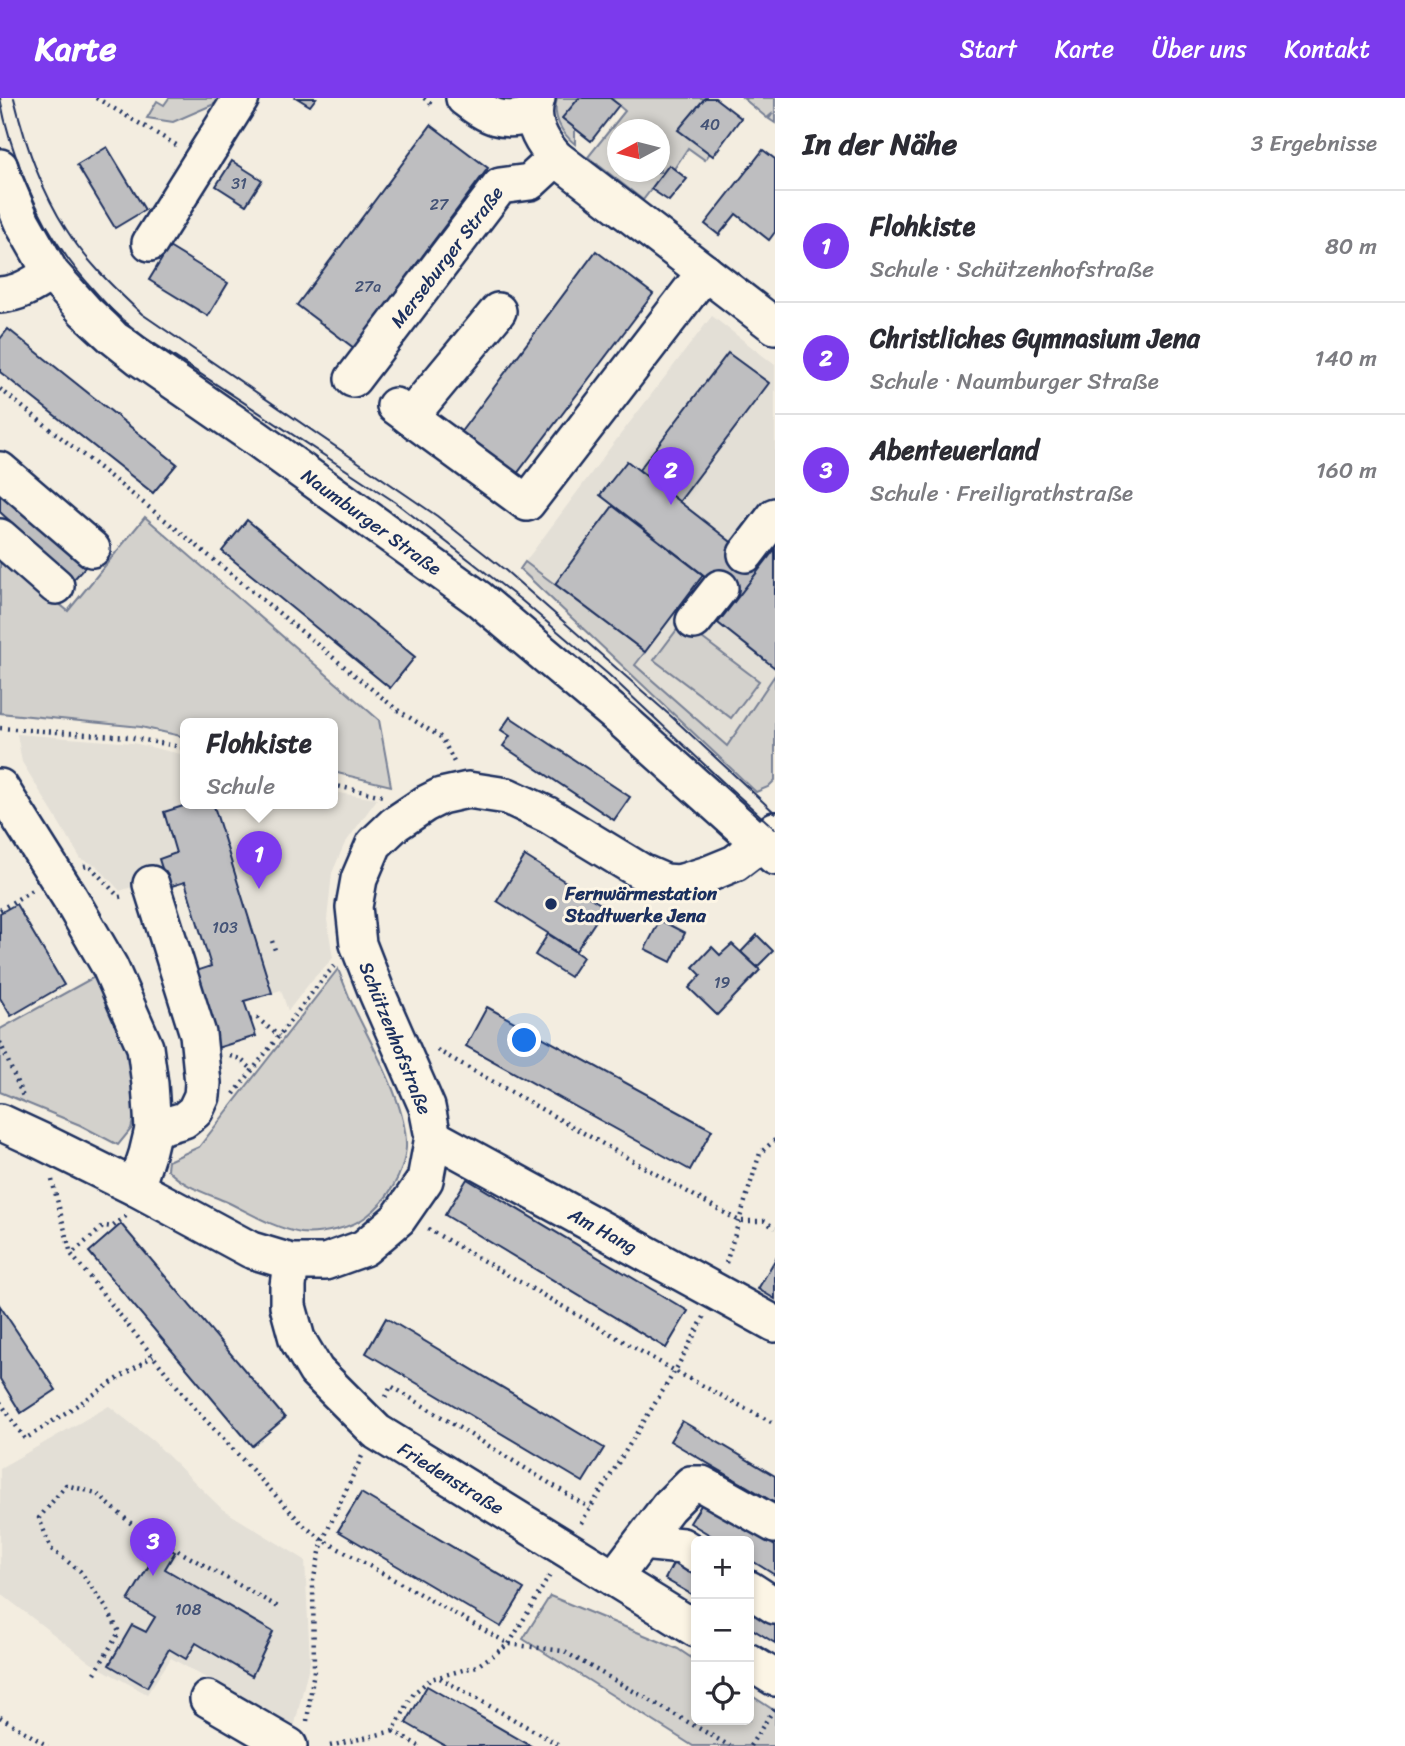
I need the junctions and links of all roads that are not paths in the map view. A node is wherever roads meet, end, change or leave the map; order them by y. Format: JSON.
{"nodes":[{"id":1,"x":241,"y":98,"type":"edge"},
{"id":2,"x":464,"y":98,"type":"edge"},
{"id":3,"x":535,"y":107,"type":"edge"},
{"id":4,"x":556,"y":158,"type":"junction"},
{"id":5,"x":0,"y":167,"type":"edge"},
{"id":6,"x":150,"y":243,"type":"dead end"},
{"id":7,"x":705,"y":272,"type":"junction"},
{"id":8,"x":51,"y":273,"type":"junction"},
{"id":9,"x":0,"y":295,"type":"edge"},
{"id":10,"x":498,"y":311,"type":"dead end"},
{"id":11,"x":775,"y":326,"type":"edge"},
{"id":12,"x":353,"y":379,"type":"dead end"},
{"id":13,"x":0,"y":470,"type":"edge"},
{"id":14,"x":775,"y":516,"type":"edge"},
{"id":15,"x":0,"y":537,"type":"edge"},
{"id":16,"x":92,"y":549,"type":"dead end"},
{"id":17,"x":746,"y":554,"type":"dead end"},
{"id":18,"x":56,"y":586,"type":"dead end"},
{"id":19,"x":720,"y":588,"type":"dead end"},
{"id":20,"x":694,"y":621,"type":"dead end"},
{"id":21,"x":0,"y":786,"type":"edge"},
{"id":22,"x":770,"y":844,"type":"edge"},
{"id":23,"x":152,"y":888,"type":"road end"},
{"id":24,"x":0,"y":1122,"type":"edge"},
{"id":25,"x":153,"y":1129,"type":"junction"},
{"id":26,"x":433,"y":1137,"type":"junction"},
{"id":27,"x":140,"y":1191,"type":"junction"},
{"id":28,"x":291,"y":1262,"type":"junction"},
{"id":29,"x":775,"y":1324,"type":"edge"},
{"id":30,"x":775,"y":1525,"type":"edge"},
{"id":31,"x":642,"y":1542,"type":"junction"},
{"id":32,"x":691,"y":1552,"type":"edge"},
{"id":33,"x":614,"y":1578,"type":"junction"},
{"id":34,"x":754,"y":1592,"type":"edge"},
{"id":35,"x":775,"y":1606,"type":"edge"},
{"id":36,"x":691,"y":1626,"type":"edge"},
{"id":37,"x":754,"y":1665,"type":"edge"},
{"id":38,"x":775,"y":1678,"type":"edge"},
{"id":39,"x":208,"y":1699,"type":"dead end"},
{"id":40,"x":297,"y":1740,"type":"edge"}],
"edges":[{"from":1,"to":6,"type":"street"},
{"from":2,"to":3,"type":"street"},
{"from":3,"to":4,"type":"street"},
{"from":4,"to":7,"type":"street"},
{"from":4,"to":12,"type":"street","name":"Merseburger Straße"},
{"from":5,"to":8,"type":"street","name":"Naumburger Straße"},
{"from":7,"to":10,"type":"street"},
{"from":7,"to":11,"type":"street"},
{"from":8,"to":9,"type":"street"},
{"from":8,"to":22,"type":"street","name":"Naumburger Straße"},
{"from":13,"to":16,"type":"street"},
{"from":14,"to":17,"type":"street"},
{"from":15,"to":18,"type":"street"},
{"from":19,"to":20,"type":"street"},
{"from":21,"to":25,"type":"street"},
{"from":22,"to":26,"type":"street","name":"Schützenhofstraße"},
{"from":23,"to":25,"type":"street"},
{"from":24,"to":27,"type":"street","name":"Schützenhofstraße"},
{"from":25,"to":27,"type":"street"},
{"from":26,"to":28,"type":"street","name":"Schützenhofstraße"},
{"from":26,"to":29,"type":"street","name":"Am Hang"},
{"from":27,"to":28,"type":"street","name":"Schützenhofstraße"},
{"from":28,"to":33,"type":"street","name":"Friedenstraße"},
{"from":30,"to":31,"type":"street"},
{"from":31,"to":32,"type":"street"},
{"from":31,"to":33,"type":"street"},
{"from":33,"to":36,"type":"street","name":"Friedenstraße"},
{"from":34,"to":35,"type":"street"},
{"from":37,"to":38,"type":"street"},
{"from":39,"to":40,"type":"street"}]}
